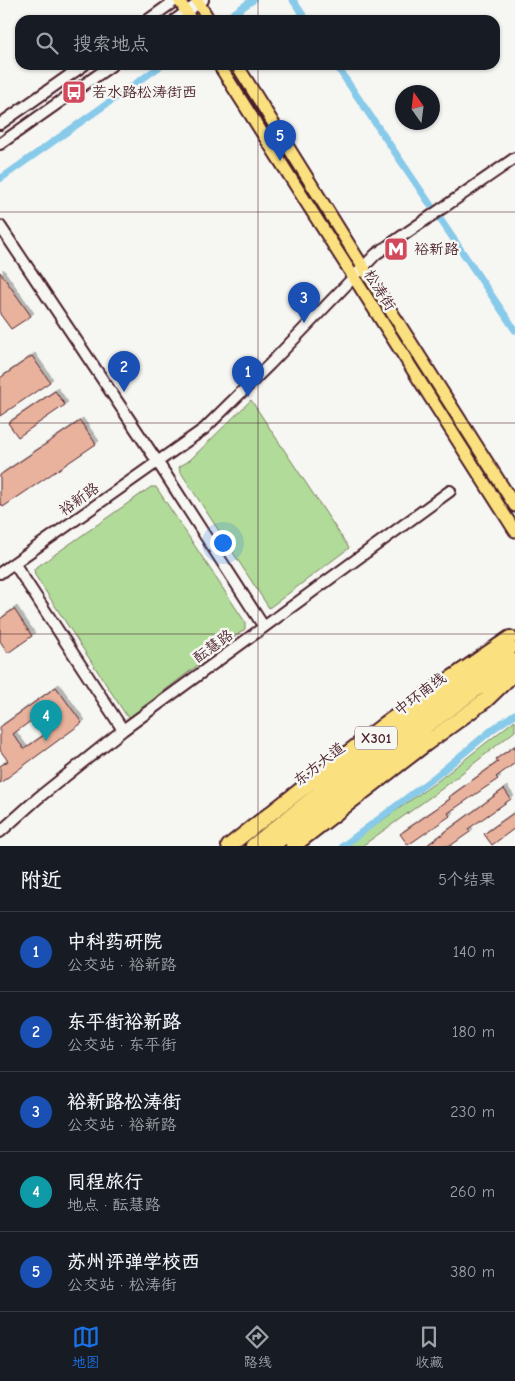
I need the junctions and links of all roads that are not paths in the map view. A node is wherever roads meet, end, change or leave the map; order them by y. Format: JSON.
{"nodes":[{"id":1,"x":178,"y":0,"type":"edge"},
{"id":2,"x":200,"y":1,"type":"edge"},
{"id":3,"x":156,"y":15,"type":"edge"},
{"id":4,"x":187,"y":15,"type":"edge"},
{"id":5,"x":189,"y":15,"type":"edge"},
{"id":6,"x":207,"y":15,"type":"edge"},
{"id":7,"x":77,"y":70,"type":"edge"},
{"id":8,"x":105,"y":70,"type":"edge"},
{"id":9,"x":222,"y":70,"type":"edge"},
{"id":10,"x":240,"y":70,"type":"edge"},
{"id":11,"x":0,"y":124,"type":"edge"},
{"id":12,"x":0,"y":144,"type":"edge"},
{"id":13,"x":515,"y":158,"type":"edge"},
{"id":14,"x":0,"y":226,"type":"edge"},
{"id":15,"x":363,"y":268,"type":"junction"},
{"id":16,"x":354,"y":277,"type":"junction"},
{"id":17,"x":157,"y":461,"type":"junction"},
{"id":18,"x":450,"y":491,"type":"dead end"},
{"id":19,"x":515,"y":506,"type":"edge"},
{"id":20,"x":515,"y":531,"type":"edge"},
{"id":21,"x":14,"y":563,"type":"junction"},
{"id":22,"x":0,"y":573,"type":"edge"},
{"id":23,"x":264,"y":627,"type":"junction"},
{"id":24,"x":513,"y":639,"type":"edge"},
{"id":25,"x":515,"y":661,"type":"edge"},
{"id":26,"x":515,"y":671,"type":"edge"},
{"id":27,"x":123,"y":730,"type":"junction"},
{"id":28,"x":0,"y":832,"type":"edge"},
{"id":29,"x":241,"y":846,"type":"edge"},
{"id":30,"x":272,"y":846,"type":"edge"},
{"id":31,"x":286,"y":846,"type":"edge"},
{"id":32,"x":293,"y":846,"type":"edge"}],
"edges":[{"from":1,"to":3,"type":"street"},
{"from":1,"to":4,"type":"main road"},
{"from":2,"to":5,"type":"street"},
{"from":2,"to":6,"type":"main road"},
{"from":7,"to":11,"type":"street"},
{"from":8,"to":12,"type":"street"},
{"from":9,"to":16,"type":"main road","name":"松涛街"},
{"from":10,"to":15,"type":"main road","name":"松涛街"},
{"from":13,"to":15,"type":"street","name":"裕新路"},
{"from":14,"to":17,"type":"street"},
{"from":15,"to":16,"type":"street","name":"裕新路"},
{"from":15,"to":19,"type":"main road","name":"松涛街"},
{"from":16,"to":17,"type":"street","name":"裕新路"},
{"from":16,"to":20,"type":"main road","name":"松涛街"},
{"from":17,"to":21,"type":"street","name":"裕新路"},
{"from":17,"to":23,"type":"street"},
{"from":18,"to":23,"type":"street","name":"酝慧路"},
{"from":21,"to":22,"type":"street","name":"裕新路"},
{"from":21,"to":27,"type":"street"},
{"from":23,"to":27,"type":"street","name":"酝慧路"},
{"from":24,"to":29,"type":"highway","name":"中环南线"},
{"from":24,"to":29,"type":"highway"},
{"from":25,"to":30,"type":"highway","name":"中环南线"},
{"from":26,"to":31,"type":"main road","number":"X301"},
{"from":26,"to":32,"type":"highway"},
{"from":27,"to":28,"type":"street","name":"酝慧路"}]}
